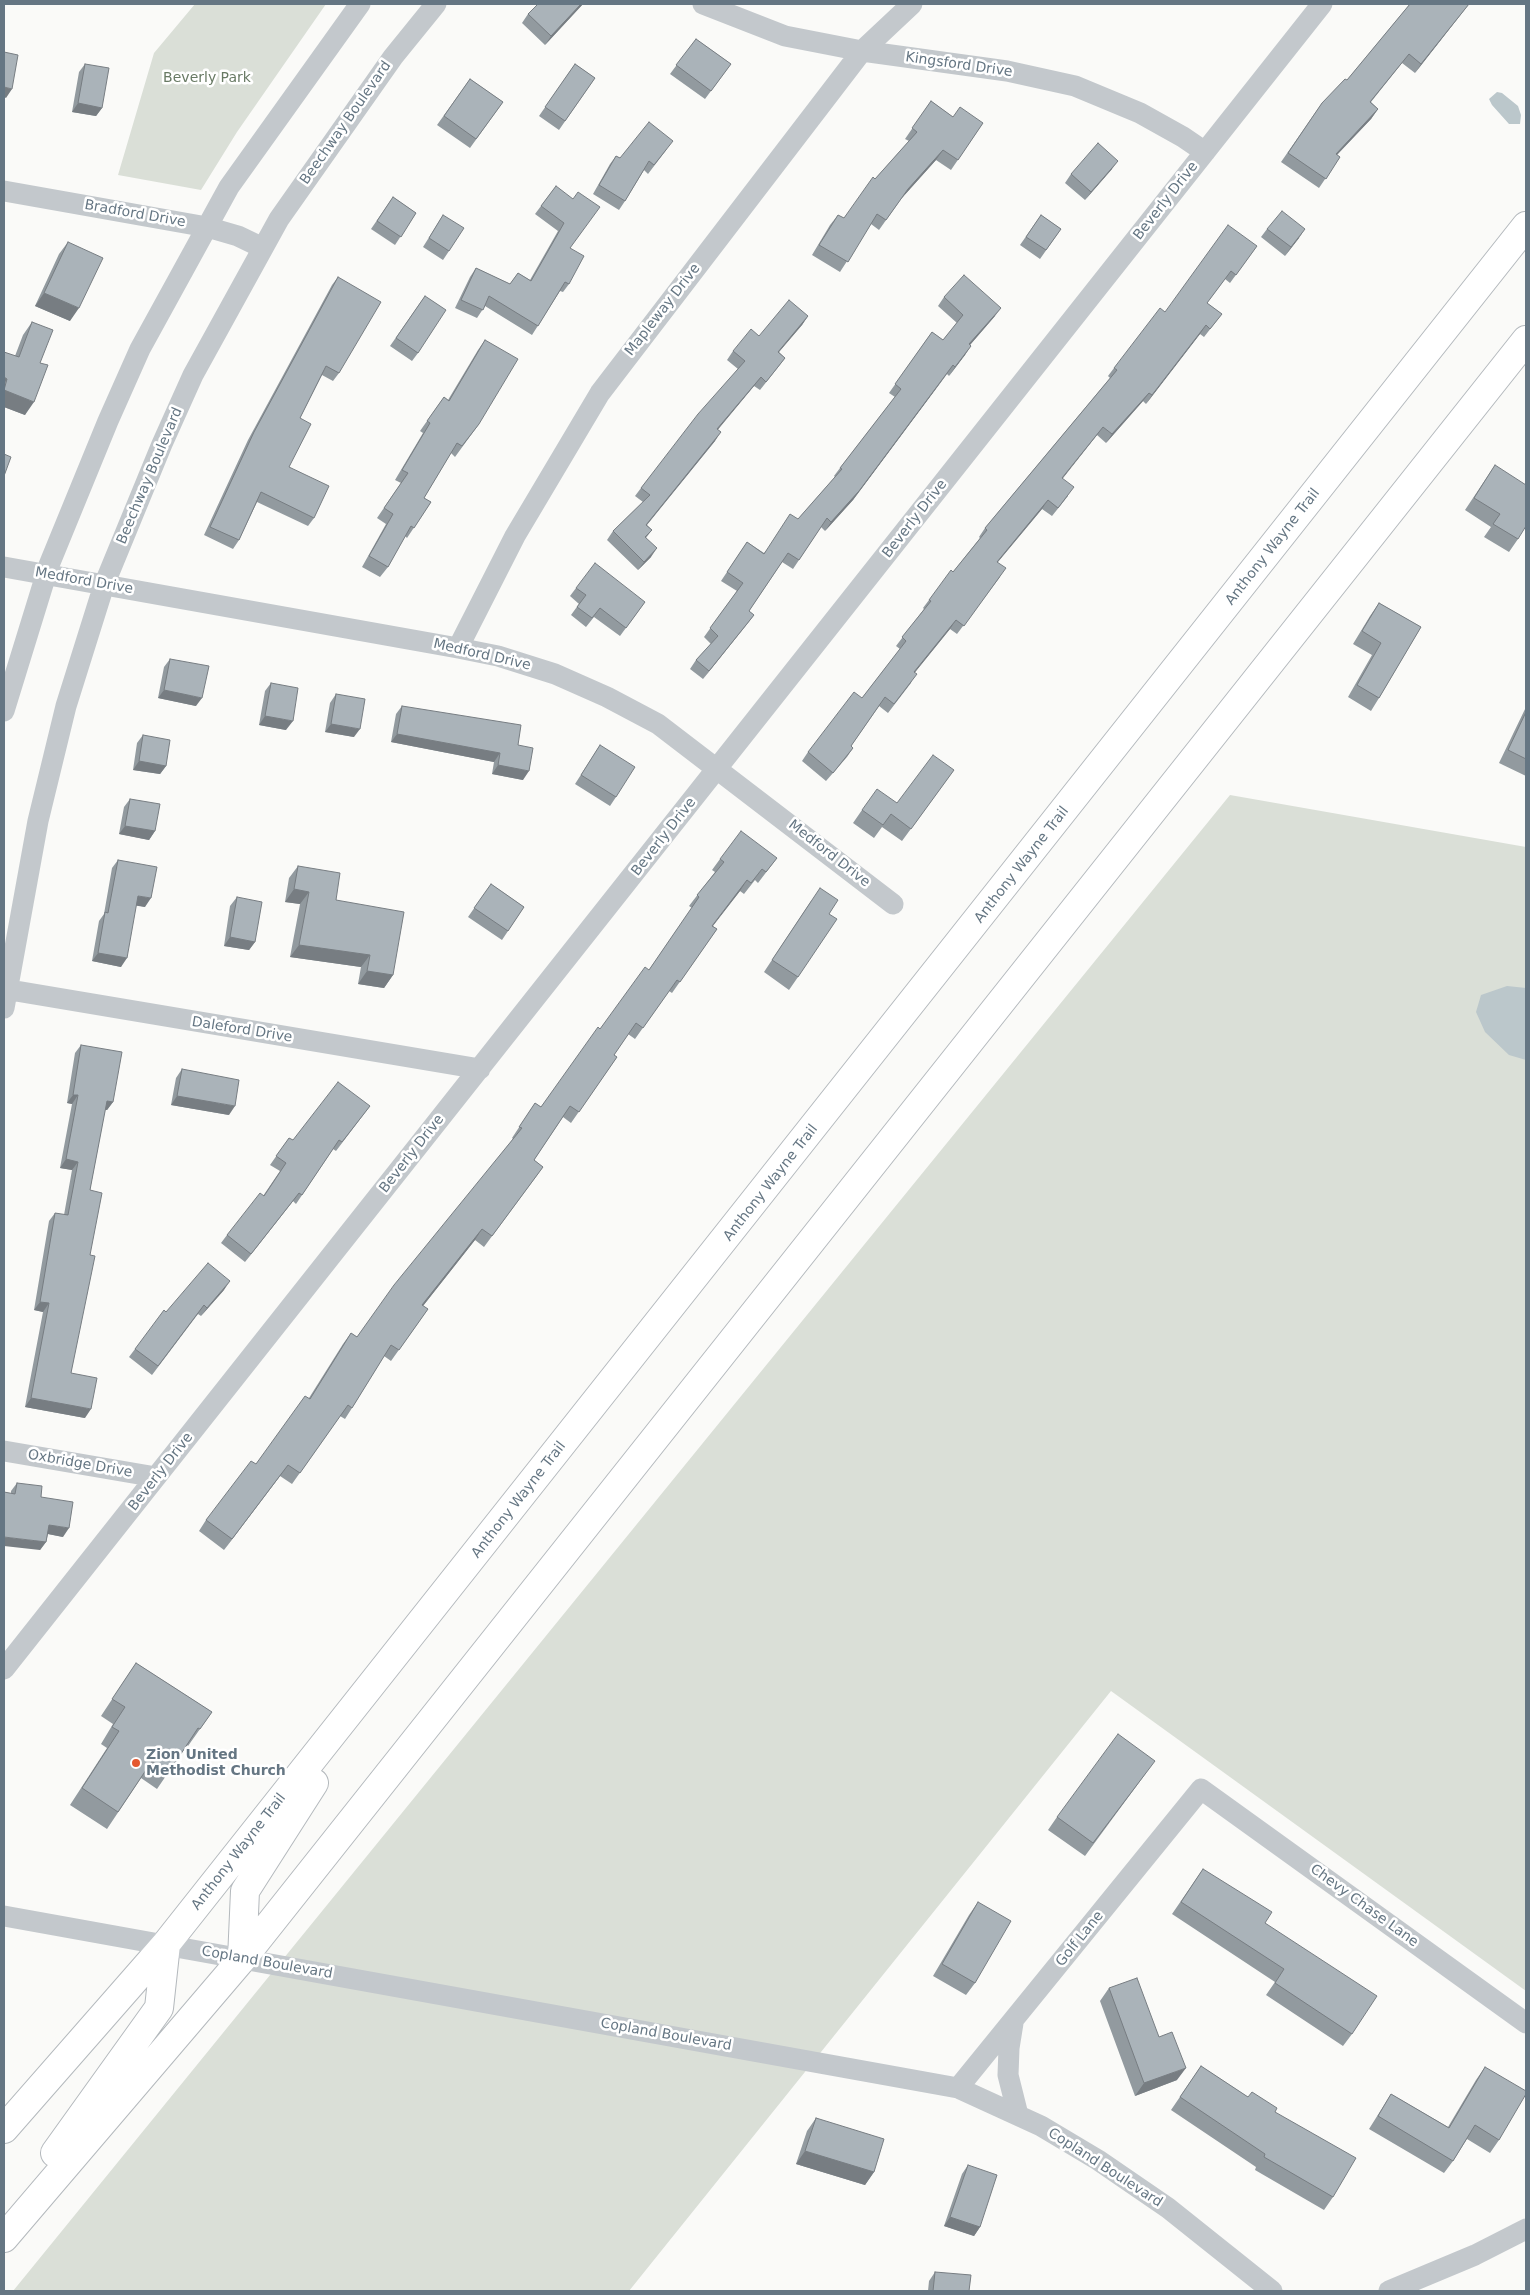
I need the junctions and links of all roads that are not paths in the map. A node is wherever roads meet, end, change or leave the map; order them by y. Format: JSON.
{"nodes":[{"id":1,"x":360,"y":4,"type":"edge"},
{"id":2,"x":436,"y":4,"type":"edge"},
{"id":3,"x":703,"y":4,"type":"edge"},
{"id":4,"x":912,"y":4,"type":"edge"},
{"id":5,"x":1322,"y":4,"type":"edge"},
{"id":6,"x":862,"y":51,"type":"junction"},
{"id":7,"x":1205,"y":152,"type":"junction"},
{"id":8,"x":4,"y":191,"type":"edge"},
{"id":9,"x":1526,"y":226,"type":"edge"},
{"id":10,"x":207,"y":227,"type":"junction"},
{"id":11,"x":263,"y":248,"type":"junction"},
{"id":12,"x":1526,"y":340,"type":"edge"},
{"id":13,"x":4,"y":567,"type":"edge"},
{"id":14,"x":46,"y":574,"type":"junction"},
{"id":15,"x":104,"y":585,"type":"junction"},
{"id":16,"x":458,"y":648,"type":"junction"},
{"id":17,"x":4,"y":711,"type":"edge"},
{"id":18,"x":718,"y":768,"type":"junction"},
{"id":19,"x":893,"y":904,"type":"dead end"},
{"id":20,"x":5,"y":995,"type":"edge"},
{"id":21,"x":480,"y":1069,"type":"junction"},
{"id":22,"x":4,"y":1451,"type":"edge"},
{"id":23,"x":156,"y":1477,"type":"junction"},
{"id":24,"x":391,"y":1661,"type":"junction"},
{"id":25,"x":4,"y":1669,"type":"edge"},
{"id":26,"x":1201,"y":1789,"type":"joint"},
{"id":27,"x":4,"y":1916,"type":"edge"},
{"id":28,"x":166,"y":1944,"type":"junction"},
{"id":29,"x":242,"y":1959,"type":"junction"},
{"id":30,"x":1014,"y":2020,"type":"junction"},
{"id":31,"x":1526,"y":2023,"type":"edge"},
{"id":32,"x":958,"y":2088,"type":"junction"},
{"id":33,"x":1018,"y":2115,"type":"junction"},
{"id":34,"x":4,"y":2129,"type":"edge"},
{"id":35,"x":4,"y":2225,"type":"edge"},
{"id":36,"x":1526,"y":2229,"type":"edge"},
{"id":37,"x":4,"y":2238,"type":"edge"},
{"id":38,"x":1275,"y":2291,"type":"edge"},
{"id":39,"x":1390,"y":2291,"type":"edge"}],
"edges":[{"from":1,"to":10,"type":"street"},
{"from":2,"to":11,"type":"street","name":"Beechway Boulevard"},
{"from":3,"to":6,"type":"street","name":"Kingsford Drive"},
{"from":4,"to":6,"type":"street","name":"Mapleway Drive"},
{"from":5,"to":7,"type":"street","name":"Beverly Drive"},
{"from":6,"to":7,"type":"street","name":"Kingsford Drive"},
{"from":6,"to":16,"type":"street","name":"Mapleway Drive"},
{"from":7,"to":18,"type":"street","name":"Beverly Drive"},
{"from":8,"to":10,"type":"street","name":"Bradford Drive"},
{"from":9,"to":24,"type":"highway","name":"Anthony Wayne Trail"},
{"from":10,"to":11,"type":"street","name":"Bradford Drive"},
{"from":10,"to":14,"type":"street"},
{"from":11,"to":15,"type":"street","name":"Beechway Boulevard"},
{"from":12,"to":29,"type":"highway"},
{"from":13,"to":14,"type":"street","name":"Medford Drive"},
{"from":14,"to":15,"type":"street","name":"Medford Drive"},
{"from":14,"to":17,"type":"street"},
{"from":15,"to":16,"type":"street","name":"Medford Drive"},
{"from":15,"to":20,"type":"street","name":"Beechway Boulevard"},
{"from":16,"to":18,"type":"street","name":"Medford Drive"},
{"from":18,"to":19,"type":"street","name":"Medford Drive"},
{"from":18,"to":21,"type":"street","name":"Beverly Drive"},
{"from":20,"to":21,"type":"street","name":"Daleford Drive"},
{"from":21,"to":23,"type":"street","name":"Beverly Drive"},
{"from":22,"to":23,"type":"street","name":"Oxbridge Drive"},
{"from":23,"to":25,"type":"street","name":"Beverly Drive"},
{"from":24,"to":28,"type":"highway","name":"Anthony Wayne Trail"},
{"from":24,"to":29,"type":"highway"},
{"from":26,"to":30,"type":"street","name":"Golf Lane"},
{"from":26,"to":31,"type":"street","name":"Chevy Chase Lane"},
{"from":27,"to":28,"type":"street","name":"Copland Boulevard"},
{"from":28,"to":29,"type":"street","name":"Copland Boulevard"},
{"from":28,"to":34,"type":"highway","name":"Anthony Wayne Trail"},
{"from":28,"to":35,"type":"highway"},
{"from":29,"to":32,"type":"street","name":"Copland Boulevard"},
{"from":29,"to":37,"type":"highway"},
{"from":30,"to":32,"type":"street","name":"Golf Lane"},
{"from":30,"to":33,"type":"street"},
{"from":32,"to":33,"type":"street","name":"Copland Boulevard"},
{"from":33,"to":38,"type":"street","name":"Copland Boulevard"},
{"from":36,"to":39,"type":"street"}]}
